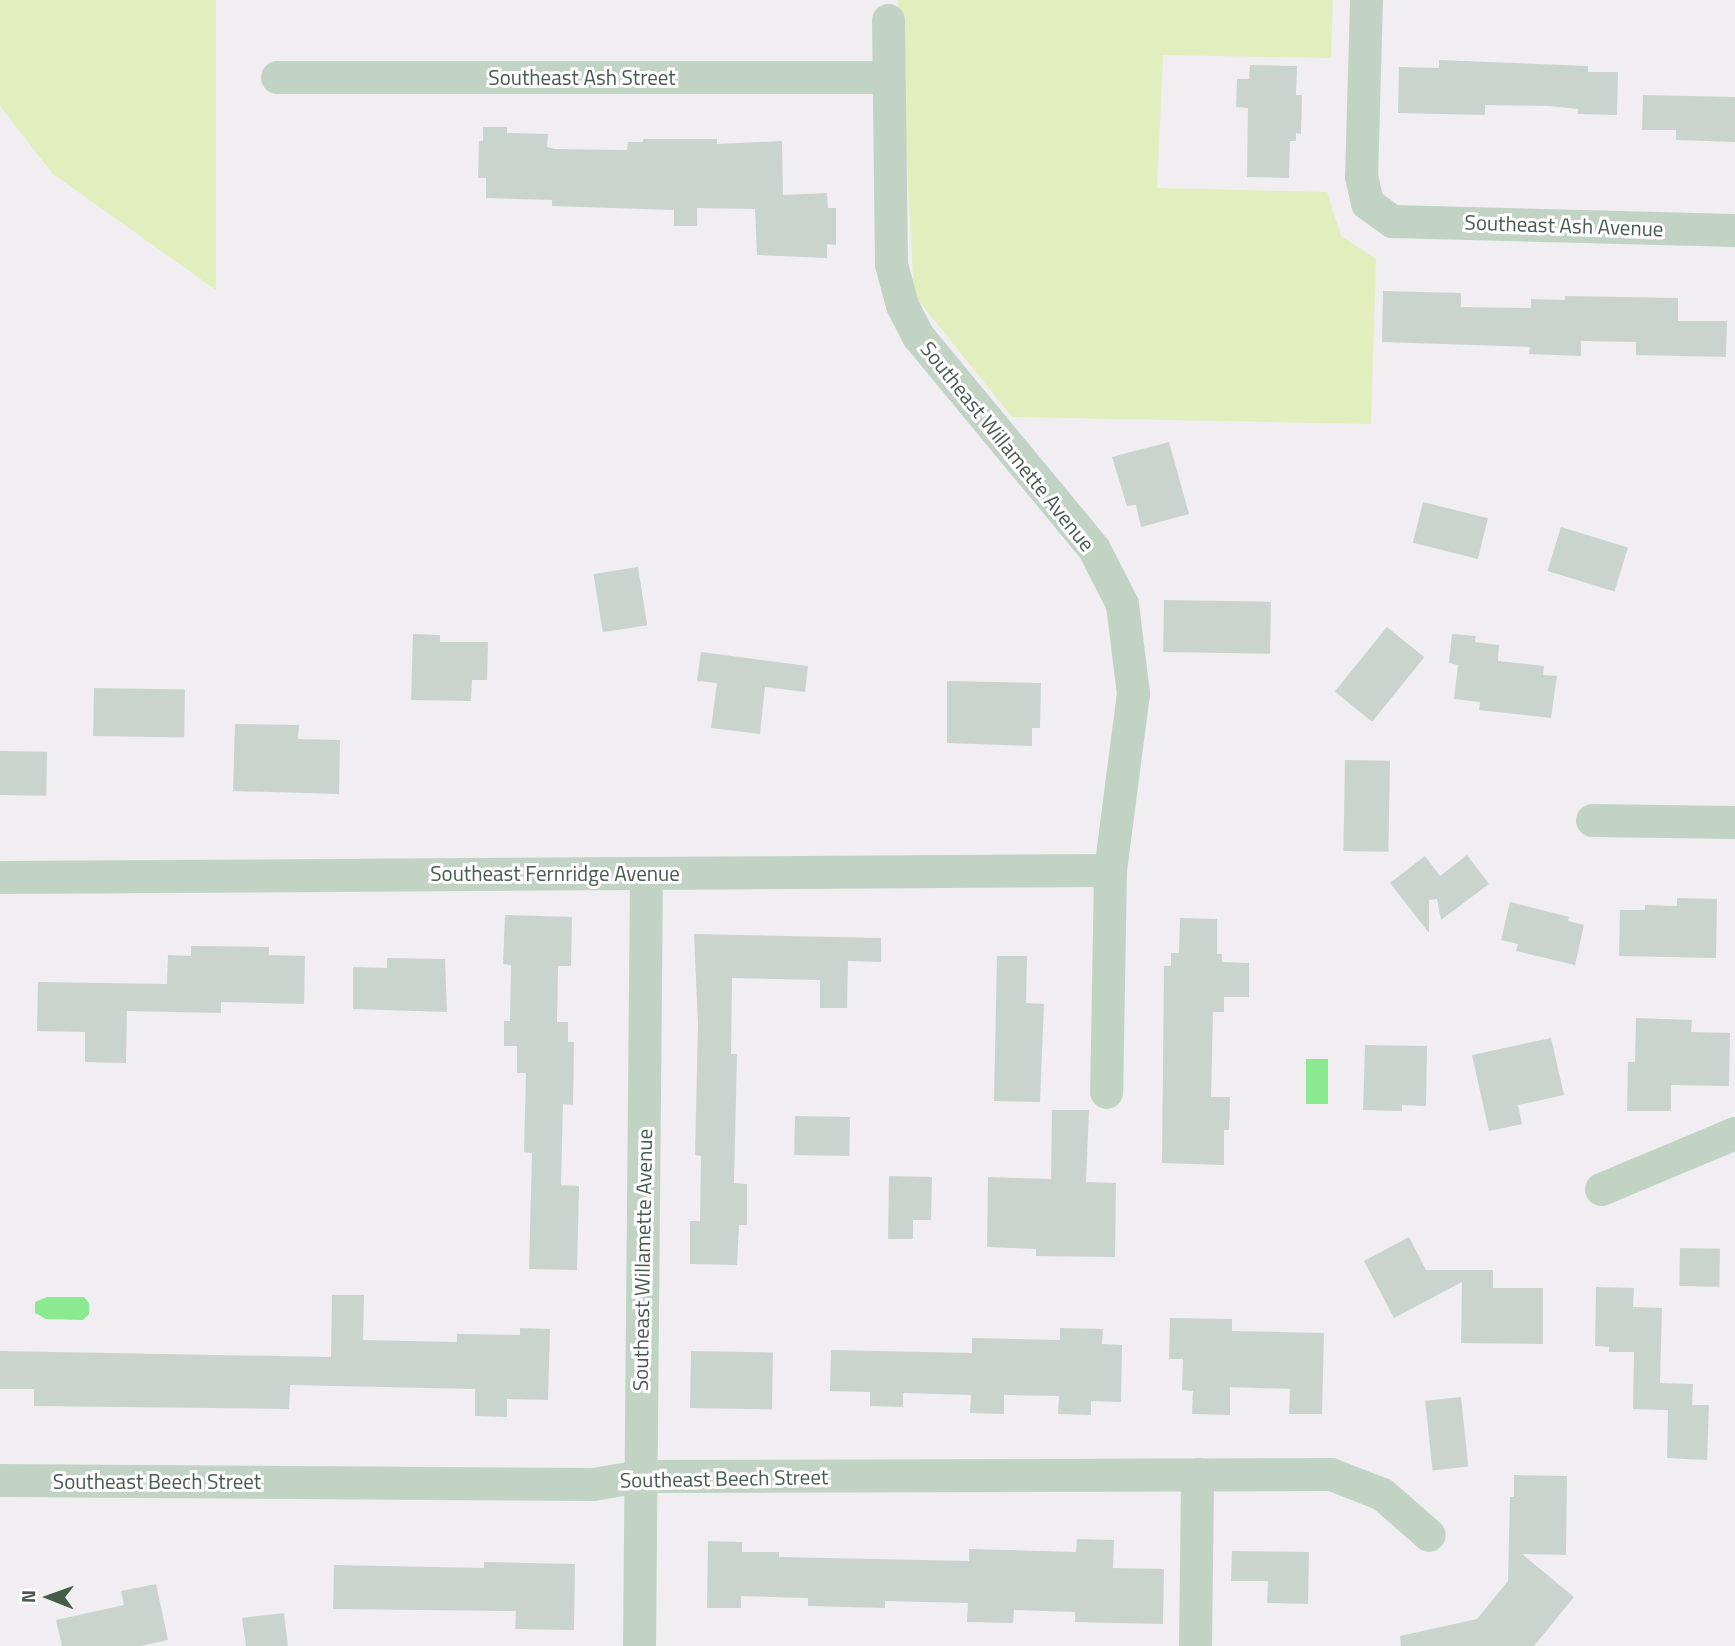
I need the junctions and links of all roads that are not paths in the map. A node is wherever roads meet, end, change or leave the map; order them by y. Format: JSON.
{"nodes":[{"id":1,"x":1366,"y":0,"type":"edge"},
{"id":2,"x":888,"y":20,"type":"dead end"},
{"id":3,"x":277,"y":77,"type":"dead end"},
{"id":4,"x":887,"y":77,"type":"junction"},
{"id":5,"x":1735,"y":230,"type":"edge"},
{"id":6,"x":1592,"y":820,"type":"dead end"},
{"id":7,"x":1735,"y":822,"type":"edge"},
{"id":8,"x":1110,"y":870,"type":"junction"},
{"id":9,"x":646,"y":873,"type":"junction"},
{"id":10,"x":0,"y":877,"type":"edge"},
{"id":11,"x":1106,"y":1092,"type":"dead end"},
{"id":12,"x":1735,"y":1133,"type":"edge"},
{"id":13,"x":1601,"y":1189,"type":"dead end"},
{"id":14,"x":1197,"y":1474,"type":"junction"},
{"id":15,"x":640,"y":1476,"type":"junction"},
{"id":16,"x":0,"y":1480,"type":"edge"},
{"id":17,"x":1429,"y":1535,"type":"dead end"},
{"id":18,"x":639,"y":1646,"type":"edge"},
{"id":19,"x":1195,"y":1646,"type":"edge"}],
"edges":[{"from":1,"to":5,"type":"street","name":"Southeast Ash Avenue"},
{"from":2,"to":4,"type":"street","name":"Southeast Willamette Avenue"},
{"from":3,"to":4,"type":"street","name":"Southeast Ash Street"},
{"from":4,"to":8,"type":"street","name":"Southeast Willamette Avenue"},
{"from":6,"to":7,"type":"street"},
{"from":8,"to":9,"type":"street","name":"Southeast Fernridge Avenue"},
{"from":8,"to":11,"type":"street","name":"Southeast Willamette Avenue"},
{"from":9,"to":10,"type":"street","name":"Southeast Fernridge Avenue"},
{"from":9,"to":15,"type":"street","name":"Southeast Willamette Avenue"},
{"from":12,"to":13,"type":"street"},
{"from":14,"to":15,"type":"street","name":"Southeast Beech Street"},
{"from":14,"to":17,"type":"street","name":"Southeast Beech Street"},
{"from":14,"to":19,"type":"street"},
{"from":15,"to":16,"type":"street","name":"Southeast Beech Street"},
{"from":15,"to":18,"type":"street","name":"Southeast Willamette Avenue"}]}
